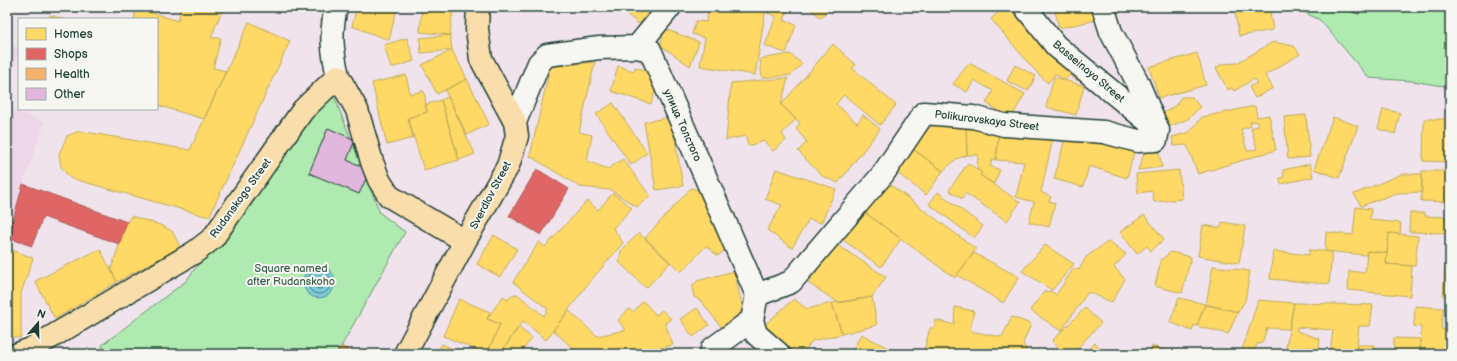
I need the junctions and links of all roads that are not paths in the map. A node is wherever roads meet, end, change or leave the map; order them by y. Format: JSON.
{"nodes":[{"id":1,"x":336,"y":7,"type":"edge"},
{"id":2,"x":478,"y":7,"type":"edge"},
{"id":3,"x":670,"y":7,"type":"edge"},
{"id":4,"x":1026,"y":7,"type":"edge"},
{"id":5,"x":1103,"y":7,"type":"edge"},
{"id":6,"x":637,"y":48,"type":"junction"},
{"id":7,"x":338,"y":76,"type":"junction"},
{"id":8,"x":515,"y":122,"type":"junction"},
{"id":9,"x":1158,"y":130,"type":"junction"},
{"id":10,"x":465,"y":241,"type":"junction"},
{"id":11,"x":757,"y":295,"type":"junction"},
{"id":12,"x":752,"y":320,"type":"junction"},
{"id":13,"x":712,"y":352,"type":"edge"},
{"id":14,"x":18,"y":354,"type":"edge"},
{"id":15,"x":405,"y":354,"type":"edge"},
{"id":16,"x":779,"y":354,"type":"edge"}],
"edges":[{"from":1,"to":7,"type":"street"},
{"from":2,"to":8,"type":"main road","name":"Sverdlov Street"},
{"from":3,"to":6,"type":"street"},
{"from":4,"to":9,"type":"street","name":"Basseinaya Street"},
{"from":5,"to":9,"type":"street"},
{"from":6,"to":8,"type":"street","name":"улица Толстого"},
{"from":6,"to":11,"type":"street","name":"улица Толстого"},
{"from":7,"to":10,"type":"main road"},
{"from":7,"to":14,"type":"main road","name":"Rudanskogo Street"},
{"from":8,"to":10,"type":"main road","name":"Sverdlov Street"},
{"from":9,"to":11,"type":"street","name":"Polikurovskaya Street"},
{"from":10,"to":15,"type":"main road","name":"Sverdlov Street"},
{"from":11,"to":12,"type":"street"},
{"from":12,"to":13,"type":"street"},
{"from":12,"to":16,"type":"street"}]}
